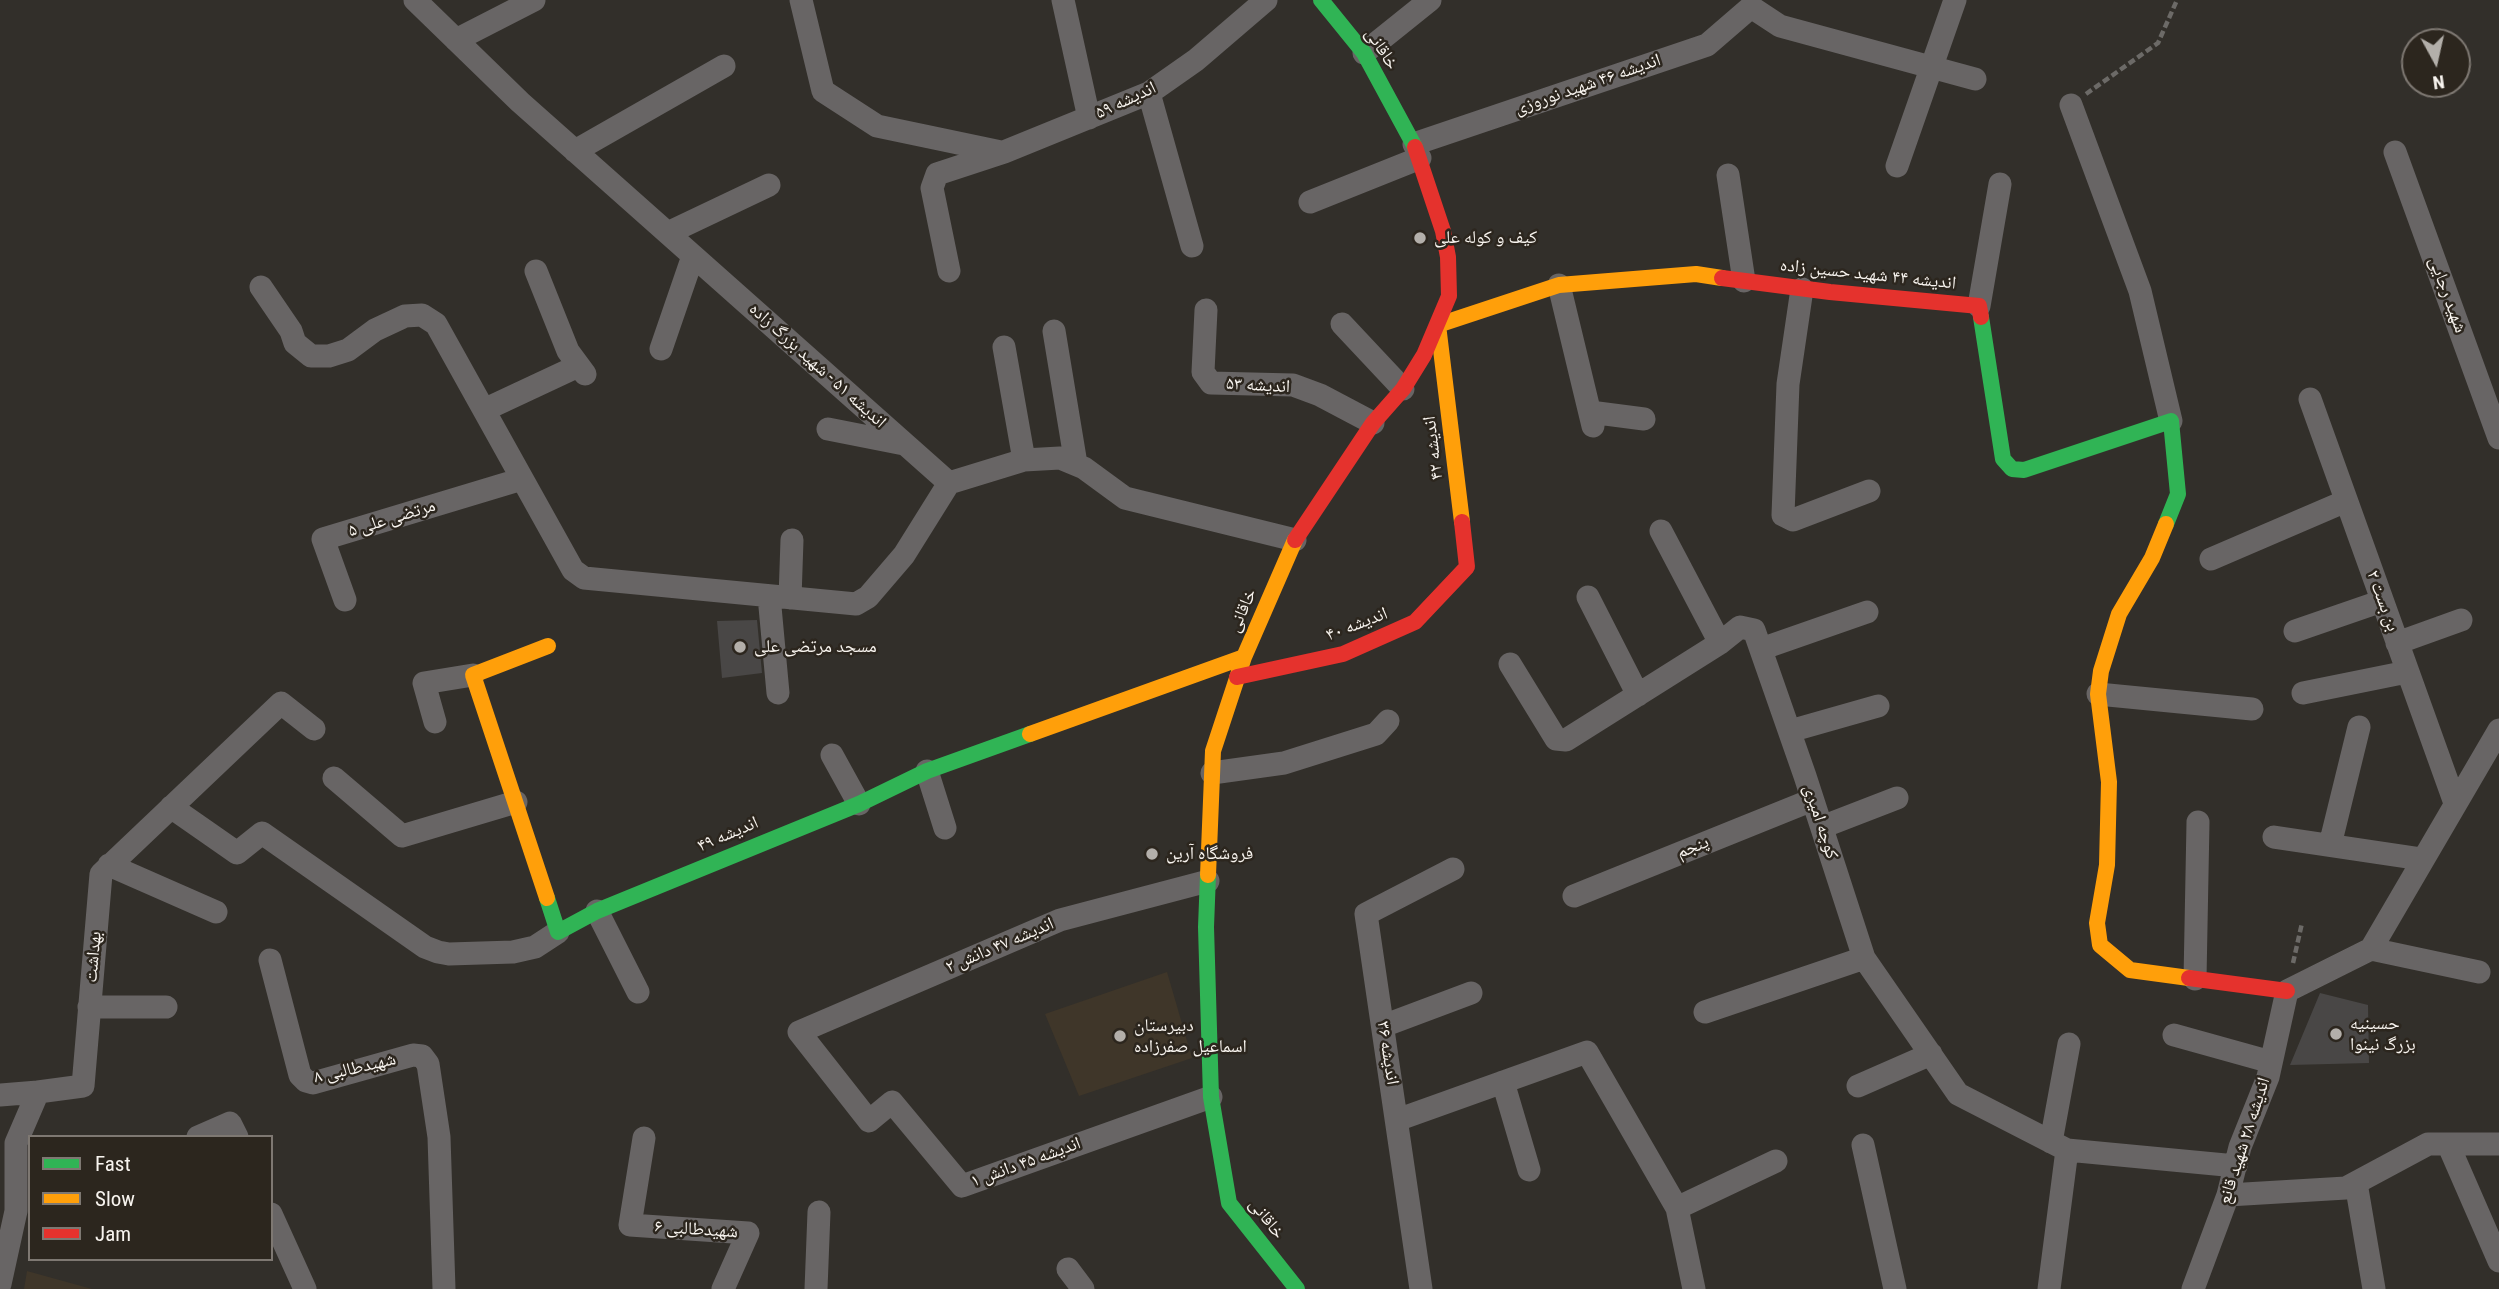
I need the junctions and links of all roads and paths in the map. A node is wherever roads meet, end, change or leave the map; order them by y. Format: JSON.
{"nodes":[{"id":1,"x":415,"y":0,"type":"edge"},
{"id":2,"x":534,"y":0,"type":"edge"},
{"id":3,"x":801,"y":0,"type":"edge"},
{"id":4,"x":1063,"y":0,"type":"edge"},
{"id":5,"x":1266,"y":0,"type":"edge"},
{"id":6,"x":1321,"y":0,"type":"edge"},
{"id":7,"x":1430,"y":0,"type":"edge"},
{"id":8,"x":1955,"y":0,"type":"edge"},
{"id":9,"x":2177,"y":0,"type":"edge"},
{"id":10,"x":1751,"y":4,"type":"edge"},
{"id":11,"x":456,"y":40,"type":"junction"},
{"id":12,"x":1364,"y":53,"type":"junction"},
{"id":13,"x":724,"y":66,"type":"dead end"},
{"id":14,"x":1931,"y":67,"type":"junction"},
{"id":15,"x":1975,"y":79,"type":"dead end"},
{"id":16,"x":1149,"y":93,"type":"junction"},
{"id":17,"x":2071,"y":105,"type":"joint"},
{"id":18,"x":1089,"y":118,"type":"junction"},
{"id":19,"x":575,"y":150,"type":"junction"},
{"id":20,"x":1417,"y":151,"type":"junction"},
{"id":21,"x":1004,"y":152,"type":"junction"},
{"id":22,"x":2395,"y":152,"type":"dead end"},
{"id":23,"x":1898,"y":166,"type":"dead end"},
{"id":24,"x":1728,"y":175,"type":"dead end"},
{"id":25,"x":2000,"y":184,"type":"dead end"},
{"id":26,"x":769,"y":185,"type":"dead end"},
{"id":27,"x":1310,"y":202,"type":"dead end"},
{"id":28,"x":668,"y":233,"type":"junction"},
{"id":29,"x":1192,"y":246,"type":"dead end"},
{"id":30,"x":693,"y":256,"type":"junction"},
{"id":31,"x":536,"y":271,"type":"dead end"},
{"id":32,"x":949,"y":271,"type":"dead end"},
{"id":33,"x":1744,"y":281,"type":"junction"},
{"id":34,"x":1559,"y":285,"type":"junction"},
{"id":35,"x":261,"y":287,"type":"dead end"},
{"id":36,"x":1802,"y":289,"type":"junction"},
{"id":37,"x":1979,"y":306,"type":"junction"},
{"id":38,"x":1206,"y":310,"type":"dead end"},
{"id":39,"x":1342,"y":324,"type":"dead end"},
{"id":40,"x":1438,"y":324,"type":"junction"},
{"id":41,"x":1054,"y":331,"type":"dead end"},
{"id":42,"x":1004,"y":347,"type":"dead end"},
{"id":43,"x":661,"y":349,"type":"dead end"},
{"id":44,"x":1403,"y":389,"type":"junction"},
{"id":45,"x":2310,"y":399,"type":"dead end"},
{"id":46,"x":484,"y":410,"type":"junction"},
{"id":47,"x":1644,"y":419,"type":"dead end"},
{"id":48,"x":2171,"y":421,"type":"junction"},
{"id":49,"x":1373,"y":423,"type":"junction"},
{"id":50,"x":828,"y":429,"type":"dead end"},
{"id":51,"x":2499,"y":438,"type":"edge"},
{"id":52,"x":904,"y":444,"type":"junction"},
{"id":53,"x":1024,"y":460,"type":"junction"},
{"id":54,"x":1076,"y":464,"type":"junction"},
{"id":55,"x":522,"y":479,"type":"junction"},
{"id":56,"x":948,"y":483,"type":"junction"},
{"id":57,"x":1869,"y":491,"type":"dead end"},
{"id":58,"x":2346,"y":501,"type":"junction"},
{"id":59,"x":1661,"y":531,"type":"dead end"},
{"id":60,"x":792,"y":540,"type":"dead end"},
{"id":61,"x":1295,"y":540,"type":"junction"},
{"id":62,"x":2211,"y":559,"type":"dead end"},
{"id":63,"x":1467,"y":567,"type":"joint"},
{"id":64,"x":779,"y":597,"type":"junction"},
{"id":65,"x":1588,"y":597,"type":"dead end"},
{"id":66,"x":345,"y":600,"type":"dead end"},
{"id":67,"x":2382,"y":601,"type":"junction"},
{"id":68,"x":1867,"y":612,"type":"dead end"},
{"id":69,"x":2461,"y":621,"type":"dead end"},
{"id":70,"x":2295,"y":631,"type":"dead end"},
{"id":71,"x":1720,"y":643,"type":"junction"},
{"id":72,"x":2397,"y":643,"type":"junction"},
{"id":73,"x":548,"y":646,"type":"dead end"},
{"id":74,"x":1760,"y":649,"type":"junction"},
{"id":75,"x":1244,"y":657,"type":"junction"},
{"id":76,"x":1510,"y":664,"type":"dead end"},
{"id":77,"x":2407,"y":672,"type":"junction"},
{"id":78,"x":473,"y":675,"type":"junction"},
{"id":79,"x":1237,"y":677,"type":"junction"},
{"id":80,"x":778,"y":693,"type":"dead end"},
{"id":81,"x":2303,"y":693,"type":"dead end"},
{"id":82,"x":2098,"y":694,"type":"junction"},
{"id":83,"x":1639,"y":695,"type":"junction"},
{"id":84,"x":1878,"y":706,"type":"dead end"},
{"id":85,"x":2252,"y":709,"type":"dead end"},
{"id":86,"x":1388,"y":721,"type":"dead end"},
{"id":87,"x":436,"y":722,"type":"dead end"},
{"id":88,"x":2359,"y":727,"type":"dead end"},
{"id":89,"x":314,"y":729,"type":"dead end"},
{"id":90,"x":2499,"y":730,"type":"edge"},
{"id":91,"x":1790,"y":732,"type":"junction"},
{"id":92,"x":832,"y":755,"type":"dead end"},
{"id":93,"x":927,"y":771,"type":"junction"},
{"id":94,"x":1212,"y":773,"type":"junction"},
{"id":95,"x":334,"y":778,"type":"dead end"},
{"id":96,"x":1897,"y":798,"type":"dead end"},
{"id":97,"x":1812,"y":800,"type":"junction"},
{"id":98,"x":516,"y":802,"type":"junction"},
{"id":99,"x":2455,"y":803,"type":"junction"},
{"id":100,"x":859,"y":804,"type":"junction"},
{"id":101,"x":171,"y":807,"type":"junction"},
{"id":102,"x":2198,"y":822,"type":"dead end"},
{"id":103,"x":1822,"y":827,"type":"junction"},
{"id":104,"x":945,"y":828,"type":"dead end"},
{"id":105,"x":2274,"y":837,"type":"dead end"},
{"id":106,"x":2330,"y":845,"type":"junction"},
{"id":107,"x":2422,"y":859,"type":"junction"},
{"id":108,"x":109,"y":865,"type":"junction"},
{"id":109,"x":1453,"y":869,"type":"dead end"},
{"id":110,"x":1208,"y":881,"type":"junction"},
{"id":111,"x":1574,"y":896,"type":"dead end"},
{"id":112,"x":597,"y":911,"type":"junction"},
{"id":113,"x":216,"y":912,"type":"dead end"},
{"id":114,"x":2302,"y":923,"type":"dead end"},
{"id":115,"x":558,"y":932,"type":"junction"},
{"id":116,"x":2371,"y":949,"type":"junction"},
{"id":117,"x":1864,"y":958,"type":"junction"},
{"id":118,"x":270,"y":960,"type":"dead end"},
{"id":119,"x":2479,"y":972,"type":"dead end"},
{"id":120,"x":2195,"y":979,"type":"junction"},
{"id":121,"x":2287,"y":991,"type":"junction"},
{"id":122,"x":638,"y":992,"type":"dead end"},
{"id":123,"x":1471,"y":993,"type":"dead end"},
{"id":124,"x":89,"y":1007,"type":"junction"},
{"id":125,"x":166,"y":1007,"type":"dead end"},
{"id":126,"x":1706,"y":1012,"type":"dead end"},
{"id":127,"x":1383,"y":1026,"type":"junction"},
{"id":128,"x":799,"y":1032,"type":"joint"},
{"id":129,"x":2174,"y":1035,"type":"dead end"},
{"id":130,"x":2069,"y":1044,"type":"dead end"},
{"id":131,"x":1931,"y":1054,"type":"junction"},
{"id":132,"x":2271,"y":1062,"type":"junction"},
{"id":133,"x":1503,"y":1082,"type":"junction"},
{"id":134,"x":1858,"y":1086,"type":"dead end"},
{"id":135,"x":38,"y":1092,"type":"junction"},
{"id":136,"x":0,"y":1095,"type":"edge"},
{"id":137,"x":1211,"y":1097,"type":"junction"},
{"id":138,"x":1397,"y":1120,"type":"junction"},
{"id":139,"x":203,"y":1135,"type":"edge"},
{"id":140,"x":236,"y":1135,"type":"edge"},
{"id":141,"x":643,"y":1138,"type":"dead end"},
{"id":142,"x":2448,"y":1144,"type":"junction"},
{"id":143,"x":2499,"y":1144,"type":"edge"},
{"id":144,"x":1863,"y":1145,"type":"dead end"},
{"id":145,"x":2059,"y":1146,"type":"junction"},
{"id":146,"x":1776,"y":1161,"type":"dead end"},
{"id":147,"x":2236,"y":1166,"type":"junction"},
{"id":148,"x":1529,"y":1170,"type":"dead end"},
{"id":149,"x":2356,"y":1183,"type":"junction"},
{"id":150,"x":2228,"y":1195,"type":"junction"},
{"id":151,"x":1677,"y":1208,"type":"junction"},
{"id":152,"x":23,"y":1212,"type":"edge"},
{"id":153,"x":819,"y":1212,"type":"dead end"},
{"id":154,"x":273,"y":1218,"type":"edge"},
{"id":155,"x":2499,"y":1261,"type":"edge"},
{"id":156,"x":1068,"y":1269,"type":"dead end"},
{"id":157,"x":0,"y":1284,"type":"edge"},
{"id":158,"x":305,"y":1289,"type":"edge"},
{"id":159,"x":444,"y":1289,"type":"edge"},
{"id":160,"x":723,"y":1289,"type":"edge"},
{"id":161,"x":817,"y":1289,"type":"edge"},
{"id":162,"x":1083,"y":1289,"type":"edge"},
{"id":163,"x":1297,"y":1289,"type":"edge"},
{"id":164,"x":1420,"y":1289,"type":"edge"},
{"id":165,"x":1694,"y":1289,"type":"edge"},
{"id":166,"x":1895,"y":1289,"type":"edge"},
{"id":167,"x":2049,"y":1289,"type":"edge"},
{"id":168,"x":2193,"y":1289,"type":"edge"},
{"id":169,"x":2374,"y":1289,"type":"edge"}],
"edges":[{"from":1,"to":11,"type":"street","name":"اندیشه ۵۱ - شهید بزرگ زاده"},
{"from":2,"to":11,"type":"street"},
{"from":3,"to":21,"type":"street"},
{"from":4,"to":18,"type":"street"},
{"from":5,"to":16,"type":"street","name":"اندیشه ۵۹"},
{"from":6,"to":12,"type":"street","name":"خاقانی"},
{"from":7,"to":12,"type":"street"},
{"from":8,"to":14,"type":"street"},
{"from":9,"to":17,"type":"path"},
{"from":10,"to":14,"type":"street"},
{"from":10,"to":20,"type":"street","name":"اندیشه ۴۶ شهید نوروزی"},
{"from":11,"to":19,"type":"street","name":"اندیشه ۵۱ - شهید بزرگ زاده"},
{"from":12,"to":20,"type":"street","name":"خاقانی"},
{"from":13,"to":19,"type":"street"},
{"from":14,"to":15,"type":"street"},
{"from":14,"to":23,"type":"street"},
{"from":16,"to":18,"type":"street","name":"اندیشه ۵۹"},
{"from":16,"to":29,"type":"street"},
{"from":17,"to":48,"type":"street"},
{"from":18,"to":21,"type":"street","name":"اندیشه ۵۹"},
{"from":19,"to":28,"type":"street","name":"اندیشه ۵۱ - شهید بزرگ زاده"},
{"from":20,"to":27,"type":"street","name":"اندیشه ۴۶ شهید نوروزی"},
{"from":20,"to":40,"type":"street","name":"خاقانی"},
{"from":21,"to":32,"type":"street","name":"اندیشه ۵۹"},
{"from":22,"to":51,"type":"street","name":"شهید رجایی"},
{"from":24,"to":33,"type":"street"},
{"from":25,"to":37,"type":"street"},
{"from":26,"to":28,"type":"street"},
{"from":28,"to":30,"type":"street","name":"اندیشه ۵۱ - شهید بزرگ زاده"},
{"from":30,"to":43,"type":"street"},
{"from":30,"to":52,"type":"street","name":"اندیشه ۵۱ - شهید بزرگ زاده"},
{"from":31,"to":46,"type":"street"},
{"from":33,"to":34,"type":"street","name":"اندیشه ۴۴ شهید حسین زاده"},
{"from":33,"to":36,"type":"street","name":"اندیشه ۴۴ شهید حسین زاده"},
{"from":34,"to":40,"type":"street","name":"اندیشه ۴۴ شهید حسین زاده"},
{"from":34,"to":47,"type":"street"},
{"from":35,"to":46,"type":"street"},
{"from":36,"to":37,"type":"street","name":"اندیشه ۴۴ شهید حسین زاده"},
{"from":36,"to":57,"type":"street"},
{"from":37,"to":48,"type":"street"},
{"from":38,"to":49,"type":"street","name":"اندیشه ۵۳"},
{"from":39,"to":44,"type":"street"},
{"from":40,"to":44,"type":"street","name":"خاقانی"},
{"from":40,"to":63,"type":"street","name":"اندیشه ۴۲"},
{"from":41,"to":54,"type":"street"},
{"from":42,"to":53,"type":"street"},
{"from":44,"to":49,"type":"street","name":"خاقانی"},
{"from":45,"to":58,"type":"street","name":"بن بست ۲"},
{"from":46,"to":55,"type":"street"},
{"from":48,"to":82,"type":"street"},
{"from":49,"to":61,"type":"street","name":"خاقانی"},
{"from":50,"to":52,"type":"street"},
{"from":52,"to":56,"type":"street","name":"اندیشه ۵۱ - شهید بزرگ زاده"},
{"from":53,"to":54,"type":"street"},
{"from":53,"to":56,"type":"street"},
{"from":54,"to":61,"type":"street"},
{"from":55,"to":64,"type":"street"},
{"from":55,"to":66,"type":"street","name":"مرتضی علی ۵"},
{"from":56,"to":64,"type":"street"},
{"from":58,"to":62,"type":"street"},
{"from":58,"to":67,"type":"street","name":"بن بست ۲"},
{"from":59,"to":71,"type":"street"},
{"from":60,"to":64,"type":"street"},
{"from":61,"to":75,"type":"street","name":"خاقانی"},
{"from":63,"to":79,"type":"street","name":"اندیشه ۴۰"},
{"from":64,"to":80,"type":"street"},
{"from":65,"to":83,"type":"street"},
{"from":67,"to":70,"type":"street"},
{"from":67,"to":72,"type":"street","name":"بن بست ۲"},
{"from":68,"to":74,"type":"street"},
{"from":69,"to":72,"type":"street"},
{"from":71,"to":74,"type":"street","name":"کوچه امیری"},
{"from":71,"to":83,"type":"street","name":"کوچه امیری"},
{"from":72,"to":77,"type":"street","name":"بن بست ۲"},
{"from":73,"to":78,"type":"street"},
{"from":74,"to":91,"type":"street","name":"کوچه امیری"},
{"from":75,"to":79,"type":"street","name":"خاقانی"},
{"from":75,"to":93,"type":"street","name":"اندیشه ۴۹"},
{"from":76,"to":83,"type":"street","name":"کوچه امیری"},
{"from":77,"to":81,"type":"street"},
{"from":77,"to":99,"type":"street","name":"بن بست ۲"},
{"from":78,"to":87,"type":"street"},
{"from":78,"to":98,"type":"street"},
{"from":79,"to":94,"type":"street","name":"خاقانی"},
{"from":82,"to":85,"type":"street"},
{"from":82,"to":120,"type":"street"},
{"from":84,"to":91,"type":"street"},
{"from":86,"to":94,"type":"street"},
{"from":88,"to":106,"type":"street"},
{"from":89,"to":101,"type":"street","name":"بهداشت"},
{"from":90,"to":99,"type":"street"},
{"from":91,"to":97,"type":"street","name":"کوچه امیری"},
{"from":92,"to":100,"type":"street"},
{"from":93,"to":100,"type":"street","name":"اندیشه ۴۹"},
{"from":93,"to":104,"type":"street"},
{"from":94,"to":110,"type":"street","name":"خاقانی"},
{"from":95,"to":98,"type":"street"},
{"from":96,"to":103,"type":"street"},
{"from":97,"to":103,"type":"street","name":"کوچه امیری"},
{"from":97,"to":111,"type":"street","name":"پنجم"},
{"from":98,"to":115,"type":"street"},
{"from":99,"to":107,"type":"street"},
{"from":100,"to":112,"type":"street","name":"اندیشه ۴۹"},
{"from":101,"to":108,"type":"street","name":"بهداشت"},
{"from":101,"to":115,"type":"street"},
{"from":102,"to":120,"type":"street"},
{"from":103,"to":117,"type":"street","name":"کوچه امیری"},
{"from":105,"to":106,"type":"street"},
{"from":106,"to":107,"type":"street"},
{"from":107,"to":116,"type":"street"},
{"from":108,"to":113,"type":"street"},
{"from":108,"to":124,"type":"street","name":"بهداشت"},
{"from":109,"to":127,"type":"street","name":"اندیشه ۳۶"},
{"from":110,"to":128,"type":"street","name":"اندیشه ۴۷ دانش ۲"},
{"from":110,"to":137,"type":"street","name":"خاقانی"},
{"from":112,"to":115,"type":"street","name":"اندیشه ۴۹"},
{"from":112,"to":122,"type":"street"},
{"from":114,"to":121,"type":"path"},
{"from":116,"to":119,"type":"street"},
{"from":116,"to":121,"type":"street"},
{"from":117,"to":126,"type":"street"},
{"from":117,"to":131,"type":"street","name":"کوچه امیری"},
{"from":118,"to":159,"type":"street","name":"شهیدطالبی ۸"},
{"from":120,"to":121,"type":"street"},
{"from":121,"to":132,"type":"street","name":"اندیشه ۲۸ شهید قانع"},
{"from":123,"to":127,"type":"street"},
{"from":124,"to":125,"type":"street"},
{"from":124,"to":135,"type":"street","name":"بهداشت"},
{"from":127,"to":138,"type":"street","name":"اندیشه ۳۶"},
{"from":128,"to":137,"type":"street","name":"اندیشه ۴۵ دانش ۱"},
{"from":129,"to":132,"type":"street"},
{"from":130,"to":145,"type":"street"},
{"from":131,"to":134,"type":"street"},
{"from":131,"to":145,"type":"street","name":"کوچه امیری"},
{"from":132,"to":147,"type":"street","name":"اندیشه ۲۸ شهید قانع"},
{"from":133,"to":138,"type":"street"},
{"from":133,"to":148,"type":"street"},
{"from":133,"to":151,"type":"street"},
{"from":135,"to":136,"type":"street"},
{"from":135,"to":152,"type":"street"},
{"from":137,"to":163,"type":"street","name":"خاقانی"},
{"from":138,"to":164,"type":"street","name":"اندیشه ۳۶"},
{"from":139,"to":140,"type":"street"},
{"from":141,"to":160,"type":"street","name":"شهیدطالبی ۶"},
{"from":142,"to":143,"type":"street"},
{"from":142,"to":149,"type":"street"},
{"from":142,"to":155,"type":"street"},
{"from":144,"to":166,"type":"street"},
{"from":145,"to":147,"type":"street"},
{"from":145,"to":167,"type":"street"},
{"from":146,"to":151,"type":"street"},
{"from":147,"to":150,"type":"street","name":"اندیشه ۲۸ شهید قانع"},
{"from":149,"to":150,"type":"street"},
{"from":149,"to":169,"type":"street"},
{"from":150,"to":168,"type":"street","name":"اندیشه ۲۸ شهید قانع"},
{"from":151,"to":165,"type":"street"},
{"from":152,"to":157,"type":"street"},
{"from":153,"to":161,"type":"street"},
{"from":154,"to":158,"type":"street"},
{"from":156,"to":162,"type":"street"}]}
